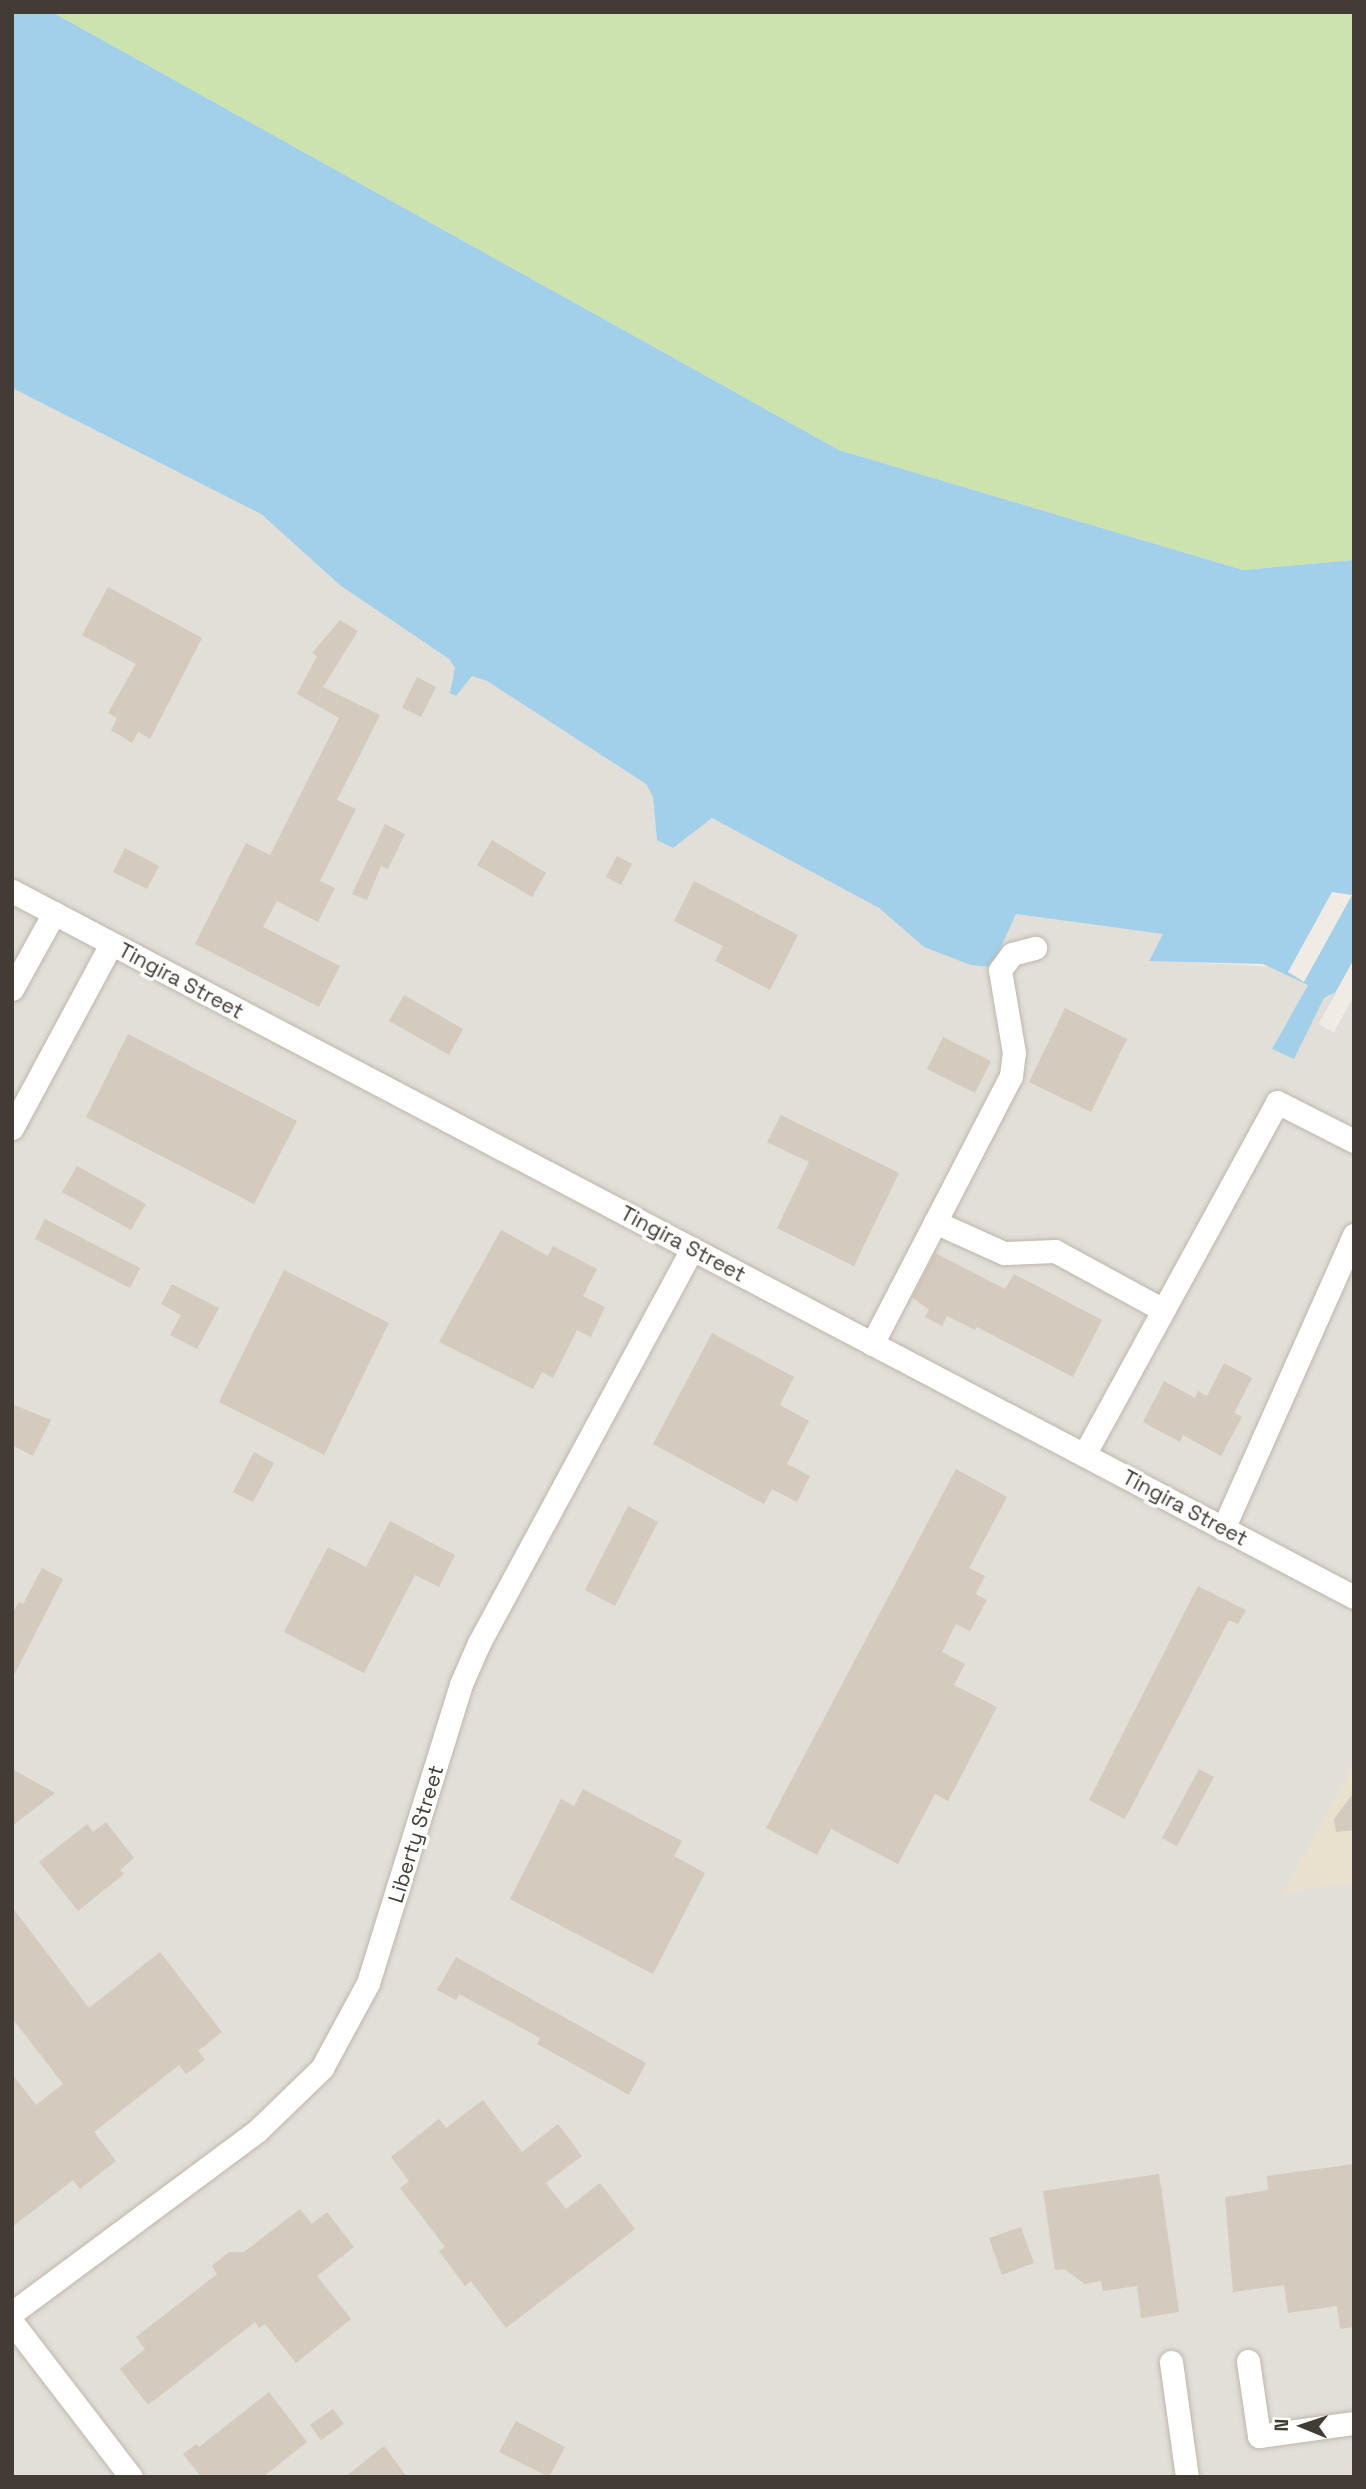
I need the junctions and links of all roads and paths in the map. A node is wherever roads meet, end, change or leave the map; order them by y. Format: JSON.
{"nodes":[{"id":1,"x":12,"y":891,"type":"edge"},
{"id":2,"x":54,"y":913,"type":"junction"},
{"id":3,"x":111,"y":944,"type":"junction"},
{"id":4,"x":1035,"y":948,"type":"dead end"},
{"id":5,"x":12,"y":989,"type":"edge"},
{"id":6,"x":12,"y":1128,"type":"edge"},
{"id":7,"x":1354,"y":1141,"type":"edge"},
{"id":8,"x":935,"y":1222,"type":"junction"},
{"id":9,"x":1354,"y":1235,"type":"edge"},
{"id":10,"x":692,"y":1249,"type":"junction"},
{"id":11,"x":1163,"y":1310,"type":"junction"},
{"id":12,"x":872,"y":1344,"type":"junction"},
{"id":13,"x":1084,"y":1455,"type":"junction"},
{"id":14,"x":1223,"y":1528,"type":"junction"},
{"id":15,"x":1354,"y":1597,"type":"edge"},
{"id":16,"x":12,"y":2314,"type":"edge"},
{"id":17,"x":12,"y":2322,"type":"edge"},
{"id":18,"x":1248,"y":2361,"type":"dead end"},
{"id":19,"x":1171,"y":2362,"type":"dead end"},
{"id":20,"x":1354,"y":2423,"type":"edge"},
{"id":21,"x":131,"y":2477,"type":"edge"},
{"id":22,"x":1188,"y":2477,"type":"edge"}],
"edges":[{"from":1,"to":2,"type":"street","name":"Tingira Street"},
{"from":2,"to":3,"type":"street","name":"Tingira Street"},
{"from":2,"to":5,"type":"street"},
{"from":3,"to":6,"type":"street"},
{"from":3,"to":10,"type":"street","name":"Tingira Street"},
{"from":4,"to":8,"type":"street"},
{"from":7,"to":11,"type":"street"},
{"from":8,"to":11,"type":"street"},
{"from":8,"to":12,"type":"street"},
{"from":9,"to":14,"type":"street"},
{"from":10,"to":12,"type":"street","name":"Tingira Street"},
{"from":10,"to":16,"type":"street","name":"Liberty Street"},
{"from":11,"to":13,"type":"street"},
{"from":12,"to":13,"type":"street","name":"Tingira Street"},
{"from":13,"to":14,"type":"street","name":"Tingira Street"},
{"from":14,"to":15,"type":"street","name":"Tingira Street"},
{"from":17,"to":21,"type":"street"},
{"from":18,"to":20,"type":"street"},
{"from":19,"to":22,"type":"street"}]}
